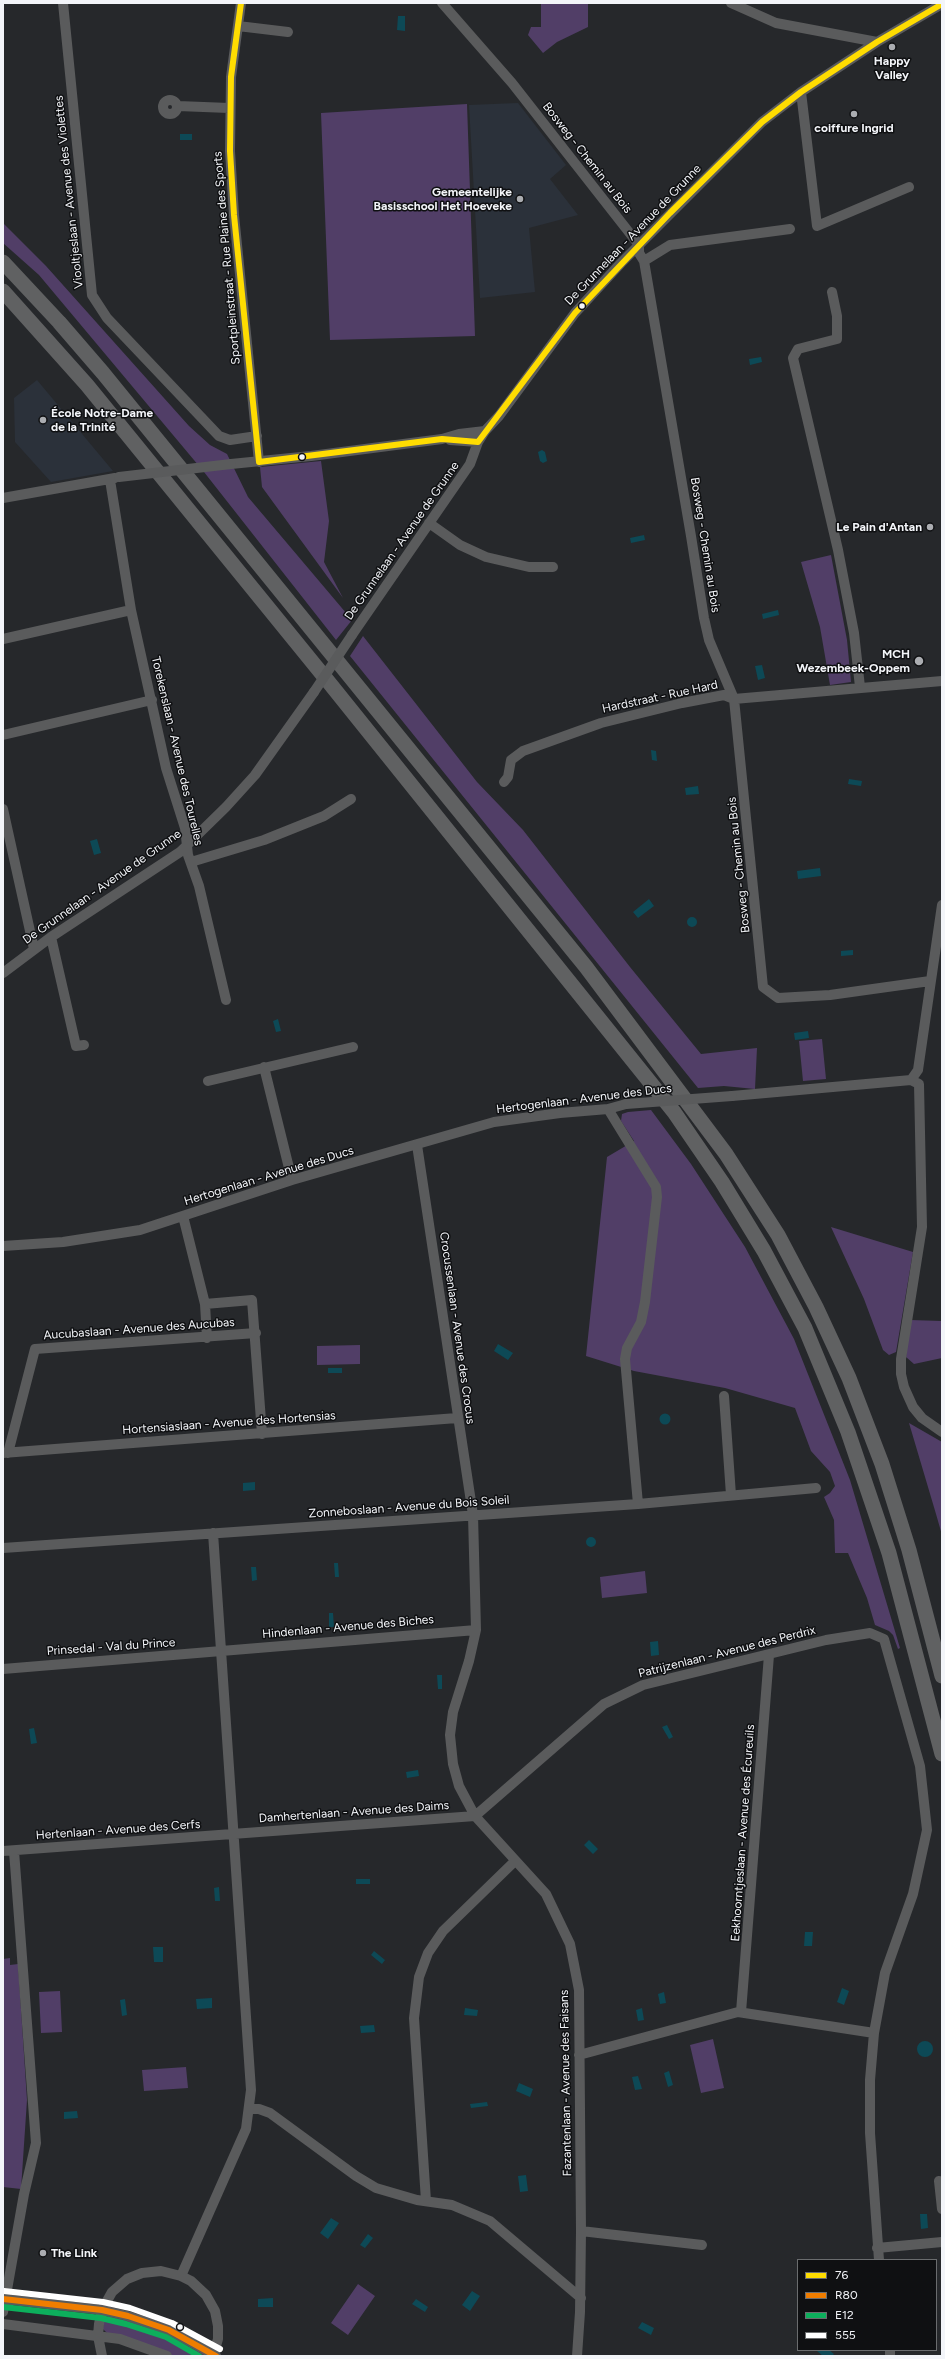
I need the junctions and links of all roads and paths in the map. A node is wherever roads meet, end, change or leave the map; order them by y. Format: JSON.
{"nodes":[{"id":1,"x":64,"y":3,"type":"edge"},
{"id":2,"x":241,"y":3,"type":"edge"},
{"id":3,"x":442,"y":3,"type":"edge"},
{"id":4,"x":731,"y":3,"type":"edge"},
{"id":5,"x":942,"y":4,"type":"edge"},
{"id":6,"x":238,"y":26,"type":"junction"},
{"id":7,"x":288,"y":32,"type":"dead end"},
{"id":8,"x":877,"y":42,"type":"junction"},
{"id":9,"x":801,"y":92,"type":"junction"},
{"id":10,"x":178,"y":106,"type":"dead end"},
{"id":11,"x":229,"y":108,"type":"junction"},
{"id":12,"x":909,"y":187,"type":"dead end"},
{"id":13,"x":790,"y":229,"type":"dead end"},
{"id":14,"x":639,"y":245,"type":"junction"},
{"id":15,"x":644,"y":261,"type":"junction"},
{"id":16,"x":3,"y":262,"type":"edge"},
{"id":17,"x":3,"y":291,"type":"edge"},
{"id":18,"x":832,"y":292,"type":"dead end"},
{"id":19,"x":484,"y":431,"type":"junction"},
{"id":20,"x":257,"y":436,"type":"junction"},
{"id":21,"x":442,"y":439,"type":"junction"},
{"id":22,"x":478,"y":442,"type":"junction"},
{"id":23,"x":259,"y":462,"type":"junction"},
{"id":24,"x":114,"y":479,"type":"junction"},
{"id":25,"x":3,"y":498,"type":"edge"},
{"id":26,"x":429,"y":524,"type":"junction"},
{"id":27,"x":553,"y":566,"type":"dead end"},
{"id":28,"x":131,"y":610,"type":"junction"},
{"id":29,"x":3,"y":639,"type":"edge"},
{"id":30,"x":942,"y":681,"type":"edge"},
{"id":31,"x":860,"y":687,"type":"junction"},
{"id":32,"x":734,"y":699,"type":"junction"},
{"id":33,"x":152,"y":700,"type":"junction"},
{"id":34,"x":3,"y":734,"type":"edge"},
{"id":35,"x":504,"y":782,"type":"dead end"},
{"id":36,"x":351,"y":799,"type":"dead end"},
{"id":37,"x":3,"y":809,"type":"edge"},
{"id":38,"x":5,"y":829,"type":"edge"},
{"id":39,"x":188,"y":845,"type":"junction"},
{"id":40,"x":191,"y":862,"type":"junction"},
{"id":41,"x":942,"y":906,"type":"edge"},
{"id":42,"x":51,"y":937,"type":"junction"},
{"id":43,"x":34,"y":949,"type":"junction"},
{"id":44,"x":3,"y":974,"type":"edge"},
{"id":45,"x":930,"y":981,"type":"junction"},
{"id":46,"x":226,"y":1000,"type":"dead end"},
{"id":47,"x":84,"y":1045,"type":"dead end"},
{"id":48,"x":353,"y":1047,"type":"dead end"},
{"id":49,"x":264,"y":1067,"type":"junction"},
{"id":50,"x":911,"y":1080,"type":"junction"},
{"id":51,"x":208,"y":1081,"type":"dead end"},
{"id":52,"x":608,"y":1109,"type":"junction"},
{"id":53,"x":417,"y":1145,"type":"junction"},
{"id":54,"x":292,"y":1180,"type":"junction"},
{"id":55,"x":183,"y":1216,"type":"junction"},
{"id":56,"x":3,"y":1246,"type":"edge"},
{"id":57,"x":205,"y":1304,"type":"junction"},
{"id":58,"x":256,"y":1333,"type":"junction"},
{"id":59,"x":207,"y":1338,"type":"junction"},
{"id":60,"x":724,"y":1396,"type":"dead end"},
{"id":61,"x":457,"y":1418,"type":"junction"},
{"id":62,"x":942,"y":1432,"type":"edge"},
{"id":63,"x":262,"y":1434,"type":"junction"},
{"id":64,"x":6,"y":1453,"type":"edge"},
{"id":65,"x":816,"y":1488,"type":"dead end"},
{"id":66,"x":731,"y":1496,"type":"junction"},
{"id":67,"x":638,"y":1504,"type":"junction"},
{"id":68,"x":473,"y":1516,"type":"junction"},
{"id":69,"x":213,"y":1533,"type":"junction"},
{"id":70,"x":3,"y":1548,"type":"edge"},
{"id":71,"x":476,"y":1630,"type":"junction"},
{"id":72,"x":221,"y":1651,"type":"junction"},
{"id":73,"x":769,"y":1655,"type":"junction"},
{"id":74,"x":3,"y":1669,"type":"edge"},
{"id":75,"x":942,"y":1676,"type":"edge"},
{"id":76,"x":942,"y":1754,"type":"edge"},
{"id":77,"x":475,"y":1816,"type":"junction"},
{"id":78,"x":234,"y":1834,"type":"junction"},
{"id":79,"x":14,"y":1851,"type":"junction"},
{"id":80,"x":3,"y":1852,"type":"edge"},
{"id":81,"x":515,"y":1861,"type":"junction"},
{"id":82,"x":741,"y":2012,"type":"junction"},
{"id":83,"x":874,"y":2033,"type":"junction"},
{"id":84,"x":579,"y":2055,"type":"junction"},
{"id":85,"x":250,"y":2109,"type":"junction"},
{"id":86,"x":940,"y":2181,"type":"dead end"},
{"id":87,"x":426,"y":2201,"type":"junction"},
{"id":88,"x":942,"y":2209,"type":"edge"},
{"id":89,"x":581,"y":2231,"type":"junction"},
{"id":90,"x":942,"y":2242,"type":"edge"},
{"id":91,"x":702,"y":2245,"type":"dead end"},
{"id":92,"x":878,"y":2248,"type":"junction"},
{"id":93,"x":879,"y":2259,"type":"edge"},
{"id":94,"x":181,"y":2276,"type":"junction"},
{"id":95,"x":581,"y":2298,"type":"junction"},
{"id":96,"x":4,"y":2299,"type":"edge"},
{"id":97,"x":102,"y":2310,"type":"junction"},
{"id":98,"x":3,"y":2312,"type":"edge"},
{"id":99,"x":3,"y":2324,"type":"edge"},
{"id":100,"x":98,"y":2336,"type":"junction"},
{"id":101,"x":102,"y":2356,"type":"edge"},
{"id":102,"x":167,"y":2356,"type":"edge"},
{"id":103,"x":214,"y":2356,"type":"edge"},
{"id":104,"x":577,"y":2356,"type":"edge"}],
"edges":[{"from":1,"to":20,"type":"street","name":"Viooltjeslaan - Avenue des Violettes"},
{"from":2,"to":6,"type":"street","name":"Sportpleinstraat - Rue Plaine des Sports"},
{"from":3,"to":14,"type":"street","name":"Bosweg - Chemin au Bois"},
{"from":4,"to":8,"type":"street"},
{"from":5,"to":8,"type":"street","name":"De Grunnelaan - Avenue de Grunne"},
{"from":6,"to":7,"type":"street"},
{"from":6,"to":11,"type":"street","name":"Sportpleinstraat - Rue Plaine des Sports"},
{"from":8,"to":9,"type":"street","name":"De Grunnelaan - Avenue de Grunne"},
{"from":9,"to":12,"type":"street"},
{"from":9,"to":14,"type":"street","name":"De Grunnelaan - Avenue de Grunne"},
{"from":10,"to":11,"type":"street"},
{"from":11,"to":20,"type":"street","name":"Sportpleinstraat - Rue Plaine des Sports"},
{"from":13,"to":15,"type":"street"},
{"from":14,"to":15,"type":"street","name":"Bosweg - Chemin au Bois"},
{"from":14,"to":19,"type":"street","name":"De Grunnelaan - Avenue de Grunne"},
{"from":15,"to":32,"type":"street","name":"Bosweg - Chemin au Bois"},
{"from":16,"to":75,"type":"highway"},
{"from":17,"to":76,"type":"highway"},
{"from":18,"to":31,"type":"street"},
{"from":19,"to":21,"type":"street"},
{"from":19,"to":22,"type":"street","name":"De Grunnelaan - Avenue de Grunne"},
{"from":20,"to":23,"type":"street","name":"Sportpleinstraat - Rue Plaine des Sports"},
{"from":21,"to":22,"type":"street"},
{"from":21,"to":23,"type":"street"},
{"from":22,"to":26,"type":"street","name":"De Grunnelaan - Avenue de Grunne"},
{"from":23,"to":24,"type":"street","bridge":true},
{"from":24,"to":25,"type":"street"},
{"from":24,"to":28,"type":"street","name":"Torekenslaan - Avenue des Tourelles"},
{"from":26,"to":27,"type":"street"},
{"from":26,"to":39,"type":"street","name":"De Grunnelaan - Avenue de Grunne","bridge":true},
{"from":28,"to":29,"type":"street"},
{"from":28,"to":33,"type":"street","name":"Torekenslaan - Avenue des Tourelles"},
{"from":30,"to":31,"type":"street","name":"Hardstraat - Rue Hard"},
{"from":31,"to":32,"type":"street","name":"Hardstraat - Rue Hard"},
{"from":32,"to":35,"type":"street","name":"Hardstraat - Rue Hard"},
{"from":32,"to":45,"type":"street","name":"Bosweg - Chemin au Bois"},
{"from":33,"to":34,"type":"street"},
{"from":33,"to":39,"type":"street","name":"Torekenslaan - Avenue des Tourelles"},
{"from":36,"to":40,"type":"street"},
{"from":37,"to":38,"type":"street"},
{"from":38,"to":43,"type":"street"},
{"from":39,"to":40,"type":"street","name":"Torekenslaan - Avenue des Tourelles"},
{"from":39,"to":42,"type":"street","name":"De Grunnelaan - Avenue de Grunne"},
{"from":40,"to":46,"type":"street","name":"Torekenslaan - Avenue des Tourelles"},
{"from":41,"to":45,"type":"street"},
{"from":42,"to":43,"type":"street","name":"De Grunnelaan - Avenue de Grunne"},
{"from":42,"to":47,"type":"street"},
{"from":43,"to":44,"type":"street","name":"De Grunnelaan - Avenue de Grunne"},
{"from":45,"to":50,"type":"street"},
{"from":48,"to":49,"type":"street"},
{"from":49,"to":51,"type":"street"},
{"from":49,"to":54,"type":"street"},
{"from":50,"to":52,"type":"street","name":"Hertogenlaan - Avenue des Ducs","bridge":true},
{"from":50,"to":62,"type":"street"},
{"from":52,"to":53,"type":"street","name":"Hertogenlaan - Avenue des Ducs"},
{"from":52,"to":67,"type":"street"},
{"from":53,"to":54,"type":"street","name":"Hertogenlaan - Avenue des Ducs"},
{"from":53,"to":61,"type":"street","name":"Crocussenlaan - Avenue des Crocus"},
{"from":54,"to":55,"type":"street","name":"Hertogenlaan - Avenue des Ducs"},
{"from":55,"to":56,"type":"street","name":"Hertogenlaan - Avenue des Ducs"},
{"from":55,"to":57,"type":"street"},
{"from":57,"to":58,"type":"street"},
{"from":57,"to":59,"type":"street"},
{"from":58,"to":59,"type":"street","name":"Aucubaslaan - Avenue des Aucubas"},
{"from":58,"to":63,"type":"street"},
{"from":59,"to":64,"type":"street","name":"Aucubaslaan - Avenue des Aucubas"},
{"from":60,"to":66,"type":"street"},
{"from":61,"to":63,"type":"street","name":"Hortensiaslaan - Avenue des Hortensias"},
{"from":61,"to":68,"type":"street","name":"Crocussenlaan - Avenue des Crocus"},
{"from":63,"to":64,"type":"street","name":"Hortensiaslaan - Avenue des Hortensias"},
{"from":65,"to":66,"type":"street","name":"Zonneboslaan - Avenue du Bois Soleil"},
{"from":66,"to":67,"type":"street","name":"Zonneboslaan - Avenue du Bois Soleil"},
{"from":67,"to":68,"type":"street","name":"Zonneboslaan - Avenue du Bois Soleil"},
{"from":68,"to":69,"type":"street","name":"Zonneboslaan - Avenue du Bois Soleil"},
{"from":68,"to":71,"type":"street","name":"Fazantenlaan - Avenue des Faisans"},
{"from":69,"to":70,"type":"street","name":"Zonneboslaan - Avenue du Bois Soleil"},
{"from":69,"to":72,"type":"street"},
{"from":71,"to":72,"type":"street","name":"Hindenlaan - Avenue des Biches"},
{"from":71,"to":77,"type":"street","name":"Fazantenlaan - Avenue des Faisans"},
{"from":72,"to":74,"type":"street","name":"Prinsedal - Val du Prince"},
{"from":72,"to":78,"type":"street"},
{"from":73,"to":77,"type":"street","name":"Patrijzenlaan - Avenue des Perdrix"},
{"from":73,"to":82,"type":"street","name":"Eekhoorntjeslaan - Avenue des Écureuils"},
{"from":73,"to":83,"type":"street","name":"Patrijzenlaan - Avenue des Perdrix"},
{"from":77,"to":78,"type":"street","name":"Damhertenlaan - Avenue des Daims"},
{"from":77,"to":81,"type":"street","name":"Fazantenlaan - Avenue des Faisans"},
{"from":78,"to":79,"type":"street","name":"Hertenlaan - Avenue des Cerfs"},
{"from":78,"to":85,"type":"street"},
{"from":79,"to":80,"type":"street","name":"Hertenlaan - Avenue des Cerfs"},
{"from":79,"to":96,"type":"street"},
{"from":81,"to":84,"type":"street","name":"Fazantenlaan - Avenue des Faisans"},
{"from":81,"to":87,"type":"street"},
{"from":82,"to":83,"type":"street"},
{"from":82,"to":84,"type":"street"},
{"from":83,"to":92,"type":"street"},
{"from":84,"to":89,"type":"street","name":"Fazantenlaan - Avenue des Faisans"},
{"from":85,"to":87,"type":"street"},
{"from":85,"to":94,"type":"street"},
{"from":86,"to":88,"type":"street"},
{"from":87,"to":95,"type":"street"},
{"from":89,"to":91,"type":"street"},
{"from":89,"to":95,"type":"street","name":"Fazantenlaan - Avenue des Faisans"},
{"from":90,"to":92,"type":"street"},
{"from":92,"to":93,"type":"street"},
{"from":94,"to":97,"type":"street"},
{"from":94,"to":103,"type":"street"},
{"from":95,"to":104,"type":"street","name":"Fazantenlaan - Avenue des Faisans"},
{"from":96,"to":97,"type":"street"},
{"from":96,"to":98,"type":"street"},
{"from":97,"to":100,"type":"street"},
{"from":97,"to":103,"type":"street"},
{"from":99,"to":100,"type":"street"},
{"from":100,"to":101,"type":"street"},
{"from":100,"to":102,"type":"street"}]}
